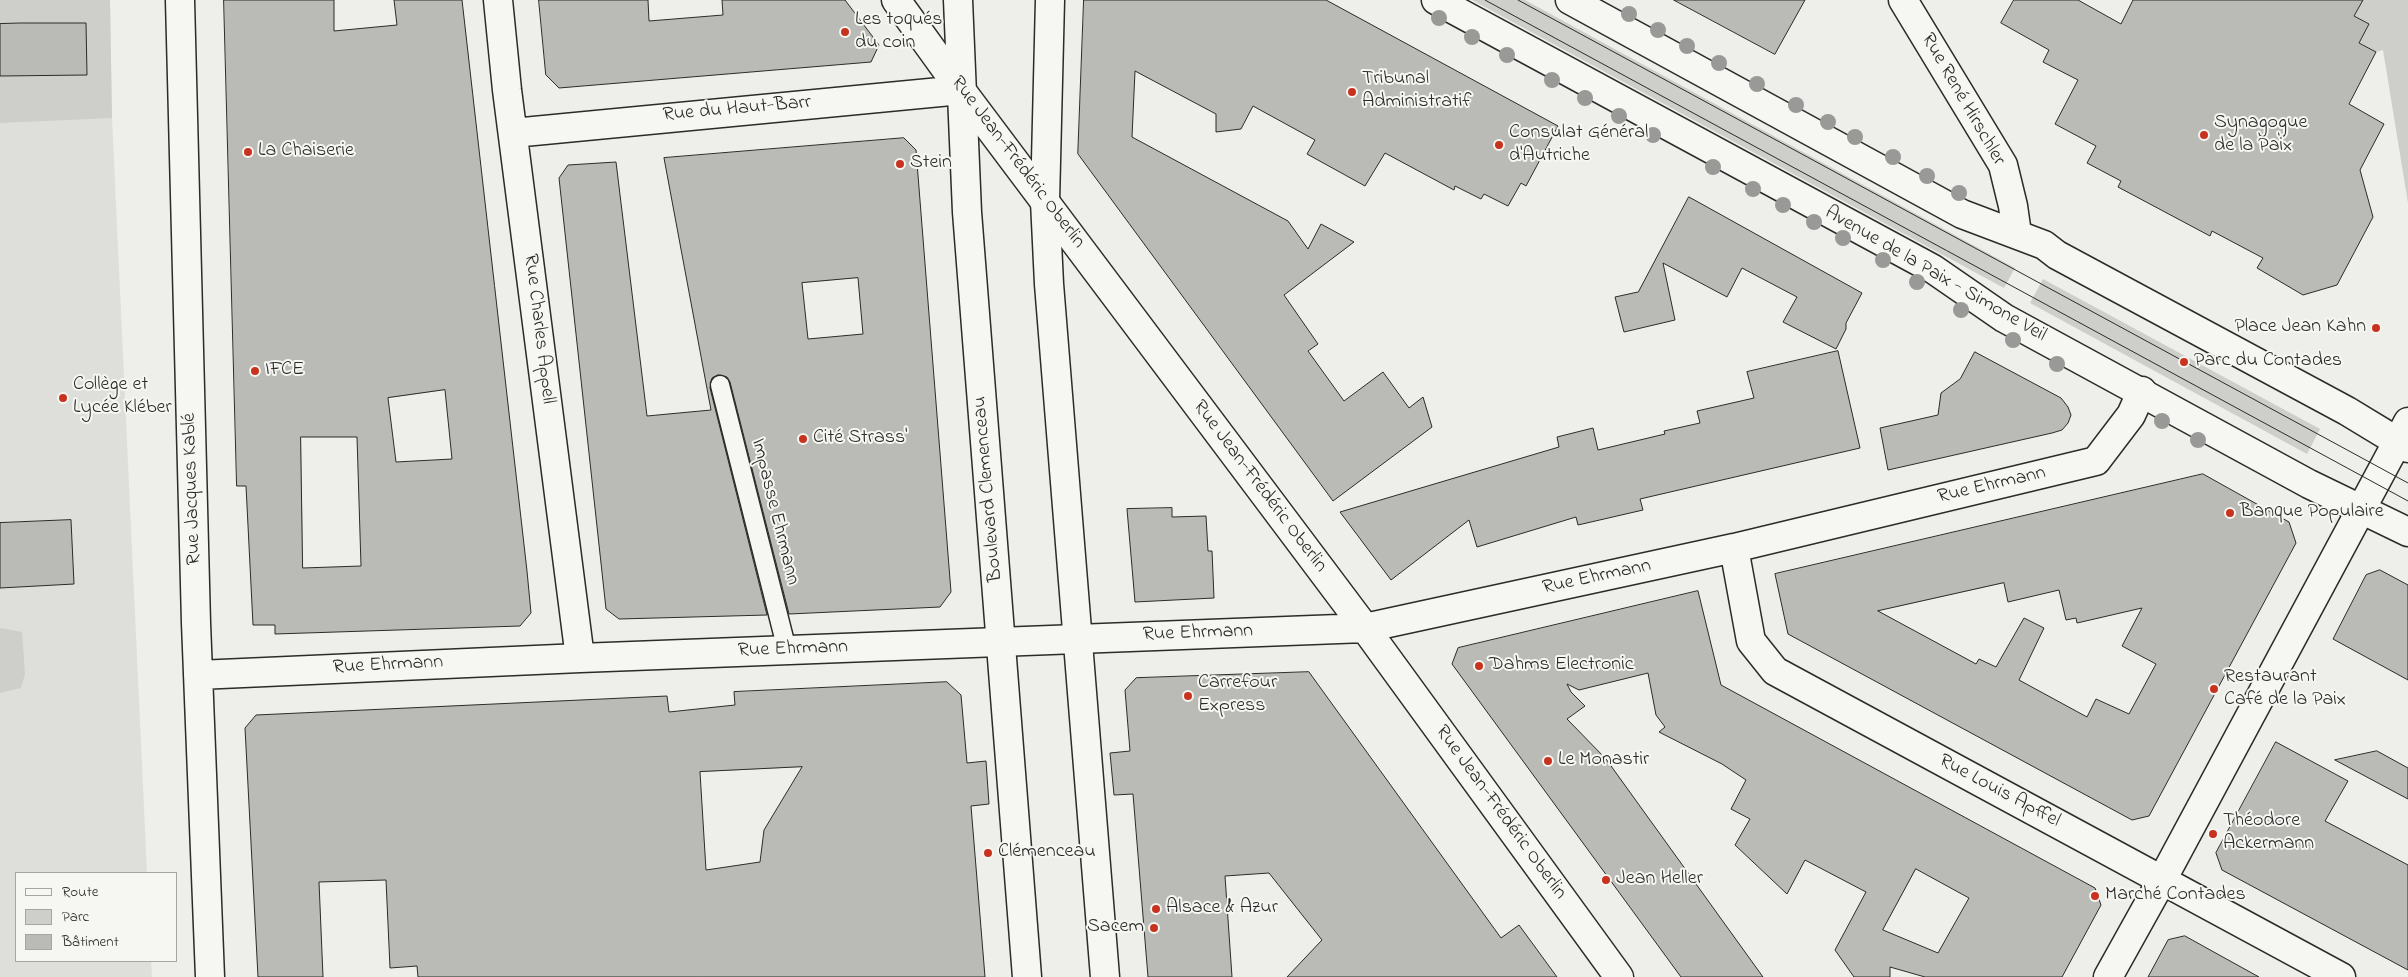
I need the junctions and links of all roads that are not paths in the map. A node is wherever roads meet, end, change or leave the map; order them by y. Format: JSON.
{"nodes":[{"id":1,"x":180,"y":0,"type":"edge"},
{"id":2,"x":498,"y":0,"type":"edge"},
{"id":3,"x":896,"y":0,"type":"edge"},
{"id":4,"x":958,"y":0,"type":"edge"},
{"id":5,"x":1050,"y":0,"type":"edge"},
{"id":6,"x":1436,"y":0,"type":"edge"},
{"id":7,"x":1570,"y":0,"type":"edge"},
{"id":8,"x":1903,"y":0,"type":"edge"},
{"id":9,"x":961,"y":90,"type":"junction"},
{"id":10,"x":513,"y":133,"type":"junction"},
{"id":11,"x":1045,"y":201,"type":"junction"},
{"id":12,"x":2016,"y":234,"type":"junction"},
{"id":13,"x":720,"y":385,"type":"dead end"},
{"id":14,"x":2142,"y":392,"type":"junction"},
{"id":15,"x":2405,"y":437,"type":"edge"},
{"id":16,"x":2362,"y":508,"type":"junction"},
{"id":17,"x":2408,"y":532,"type":"edge"},
{"id":18,"x":1734,"y":548,"type":"junction"},
{"id":19,"x":1365,"y":628,"type":"junction"},
{"id":20,"x":1077,"y":639,"type":"junction"},
{"id":21,"x":1001,"y":642,"type":"junction"},
{"id":22,"x":787,"y":650,"type":"junction"},
{"id":23,"x":580,"y":658,"type":"junction"},
{"id":24,"x":198,"y":675,"type":"junction"},
{"id":25,"x":2162,"y":880,"type":"junction"},
{"id":26,"x":210,"y":977,"type":"edge"},
{"id":27,"x":1027,"y":977,"type":"edge"},
{"id":28,"x":1105,"y":977,"type":"edge"},
{"id":29,"x":1619,"y":977,"type":"edge"},
{"id":30,"x":2108,"y":977,"type":"edge"},
{"id":31,"x":2341,"y":977,"type":"edge"}],
"edges":[{"from":1,"to":24,"type":"street","name":"Rue Jacques Kablé"},
{"from":2,"to":10,"type":"street","name":"Rue Charles Appell"},
{"from":3,"to":9,"type":"street","name":"Rue Jean-Frédéric Oberlin"},
{"from":4,"to":9,"type":"street","name":"Boulevard Clemenceau"},
{"from":5,"to":11,"type":"street"},
{"from":6,"to":14,"type":"street","name":"Avenue de la Paix - Simone Veil"},
{"from":7,"to":12,"type":"street"},
{"from":8,"to":12,"type":"street","name":"Rue René Hirschler"},
{"from":9,"to":10,"type":"street","name":"Rue du Haut-Barr"},
{"from":9,"to":11,"type":"street","name":"Rue Jean-Frédéric Oberlin"},
{"from":9,"to":21,"type":"street","name":"Boulevard Clemenceau"},
{"from":10,"to":23,"type":"street","name":"Rue Charles Appell"},
{"from":11,"to":19,"type":"street","name":"Rue Jean-Frédéric Oberlin"},
{"from":11,"to":20,"type":"street"},
{"from":12,"to":15,"type":"street"},
{"from":13,"to":22,"type":"lane","name":"Impasse Ehrmann"},
{"from":14,"to":16,"type":"street","name":"Avenue de la Paix - Simone Veil"},
{"from":14,"to":18,"type":"street","name":"Rue Ehrmann"},
{"from":15,"to":16,"type":"street"},
{"from":16,"to":17,"type":"street","name":"Avenue de la Paix - Simone Veil"},
{"from":16,"to":25,"type":"street"},
{"from":18,"to":19,"type":"street","name":"Rue Ehrmann"},
{"from":18,"to":25,"type":"street","name":"Rue Louis Apffel"},
{"from":19,"to":20,"type":"street","name":"Rue Ehrmann"},
{"from":19,"to":29,"type":"street","name":"Rue Jean-Frédéric Oberlin"},
{"from":20,"to":21,"type":"street","name":"Rue Ehrmann"},
{"from":20,"to":28,"type":"street"},
{"from":21,"to":22,"type":"street","name":"Rue Ehrmann"},
{"from":21,"to":27,"type":"street","name":"Boulevard Clemenceau"},
{"from":22,"to":23,"type":"street","name":"Rue Ehrmann"},
{"from":23,"to":24,"type":"street","name":"Rue Ehrmann"},
{"from":24,"to":26,"type":"street","name":"Rue Jacques Kablé"},
{"from":25,"to":30,"type":"street"},
{"from":25,"to":31,"type":"street","name":"Rue Louis Apffel"}]}
